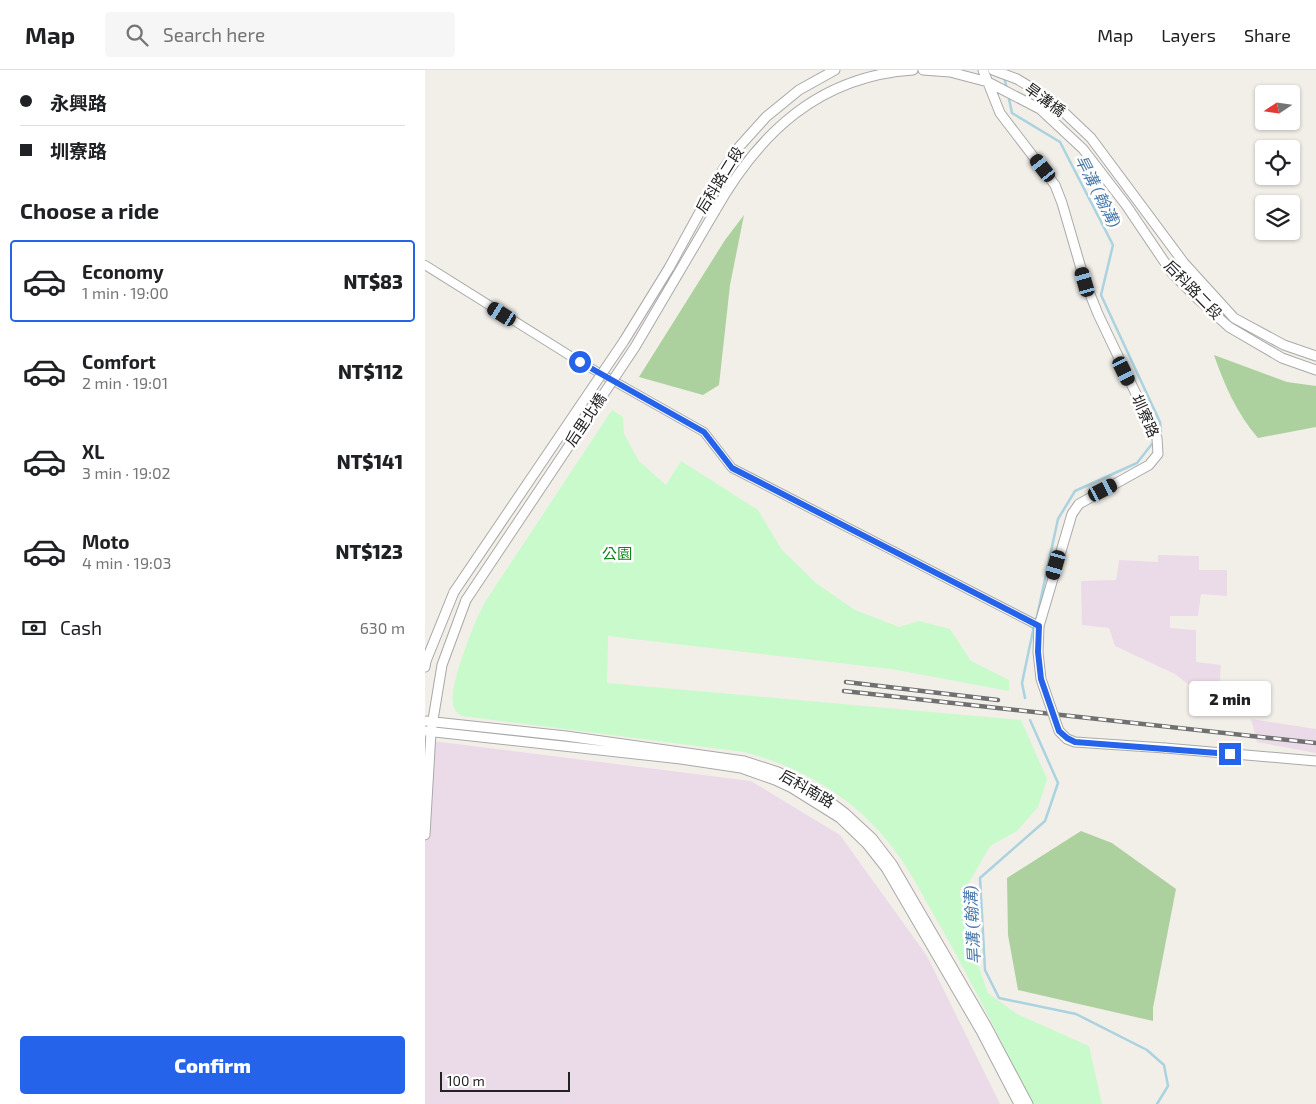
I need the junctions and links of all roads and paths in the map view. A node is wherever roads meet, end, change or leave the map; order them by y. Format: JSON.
{"nodes":[{"id":1,"x":835,"y":70,"type":"edge"},
{"id":2,"x":913,"y":70,"type":"edge"},
{"id":3,"x":923,"y":70,"type":"edge"},
{"id":4,"x":983,"y":70,"type":"edge"},
{"id":5,"x":993,"y":70,"type":"edge"},
{"id":6,"x":988,"y":82,"type":"junction"},
{"id":7,"x":1091,"y":138,"type":"joint"},
{"id":8,"x":1083,"y":149,"type":"joint"},
{"id":9,"x":715,"y":211,"type":"joint"},
{"id":10,"x":425,"y":265,"type":"edge"},
{"id":11,"x":669,"y":268,"type":"joint"},
{"id":12,"x":1316,"y":356,"type":"edge"},
{"id":13,"x":1316,"y":370,"type":"edge"},
{"id":14,"x":1039,"y":626,"type":"junction"},
{"id":15,"x":425,"y":667,"type":"edge"},
{"id":16,"x":429,"y":721,"type":"edge"},
{"id":17,"x":428,"y":731,"type":"edge"},
{"id":18,"x":565,"y":740,"type":"junction"},
{"id":19,"x":1316,"y":761,"type":"edge"},
{"id":20,"x":425,"y":835,"type":"edge"},
{"id":21,"x":1019,"y":1104,"type":"edge"},
{"id":22,"x":1027,"y":1104,"type":"edge"}],
"edges":[{"from":1,"to":11,"type":"street","name":"后科路二段"},
{"from":2,"to":9,"type":"street","name":"后科路二段"},
{"from":3,"to":6,"type":"street"},
{"from":4,"to":6,"type":"street","name":"圳寮路"},
{"from":5,"to":7,"type":"street","name":"旱溝橋"},
{"from":6,"to":8,"type":"street","name":"旱溝橋"},
{"from":6,"to":14,"type":"street","name":"圳寮路"},
{"from":7,"to":12,"type":"street","name":"后科路二段"},
{"from":8,"to":13,"type":"street","name":"后科路二段"},
{"from":9,"to":16,"type":"street","name":"后里北橋","bridge":true},
{"from":10,"to":14,"type":"street"},
{"from":11,"to":15,"type":"street","name":"后里北橋","bridge":true},
{"from":14,"to":19,"type":"street","name":"圳寮路","bridge":true},
{"from":16,"to":17,"type":"street"},
{"from":16,"to":18,"type":"street","name":"后科南路"},
{"from":17,"to":18,"type":"street","name":"后科南路"},
{"from":17,"to":20,"type":"street"},
{"from":18,"to":21,"type":"street","name":"后科南路"},
{"from":18,"to":22,"type":"street","name":"后科南路"}]}
